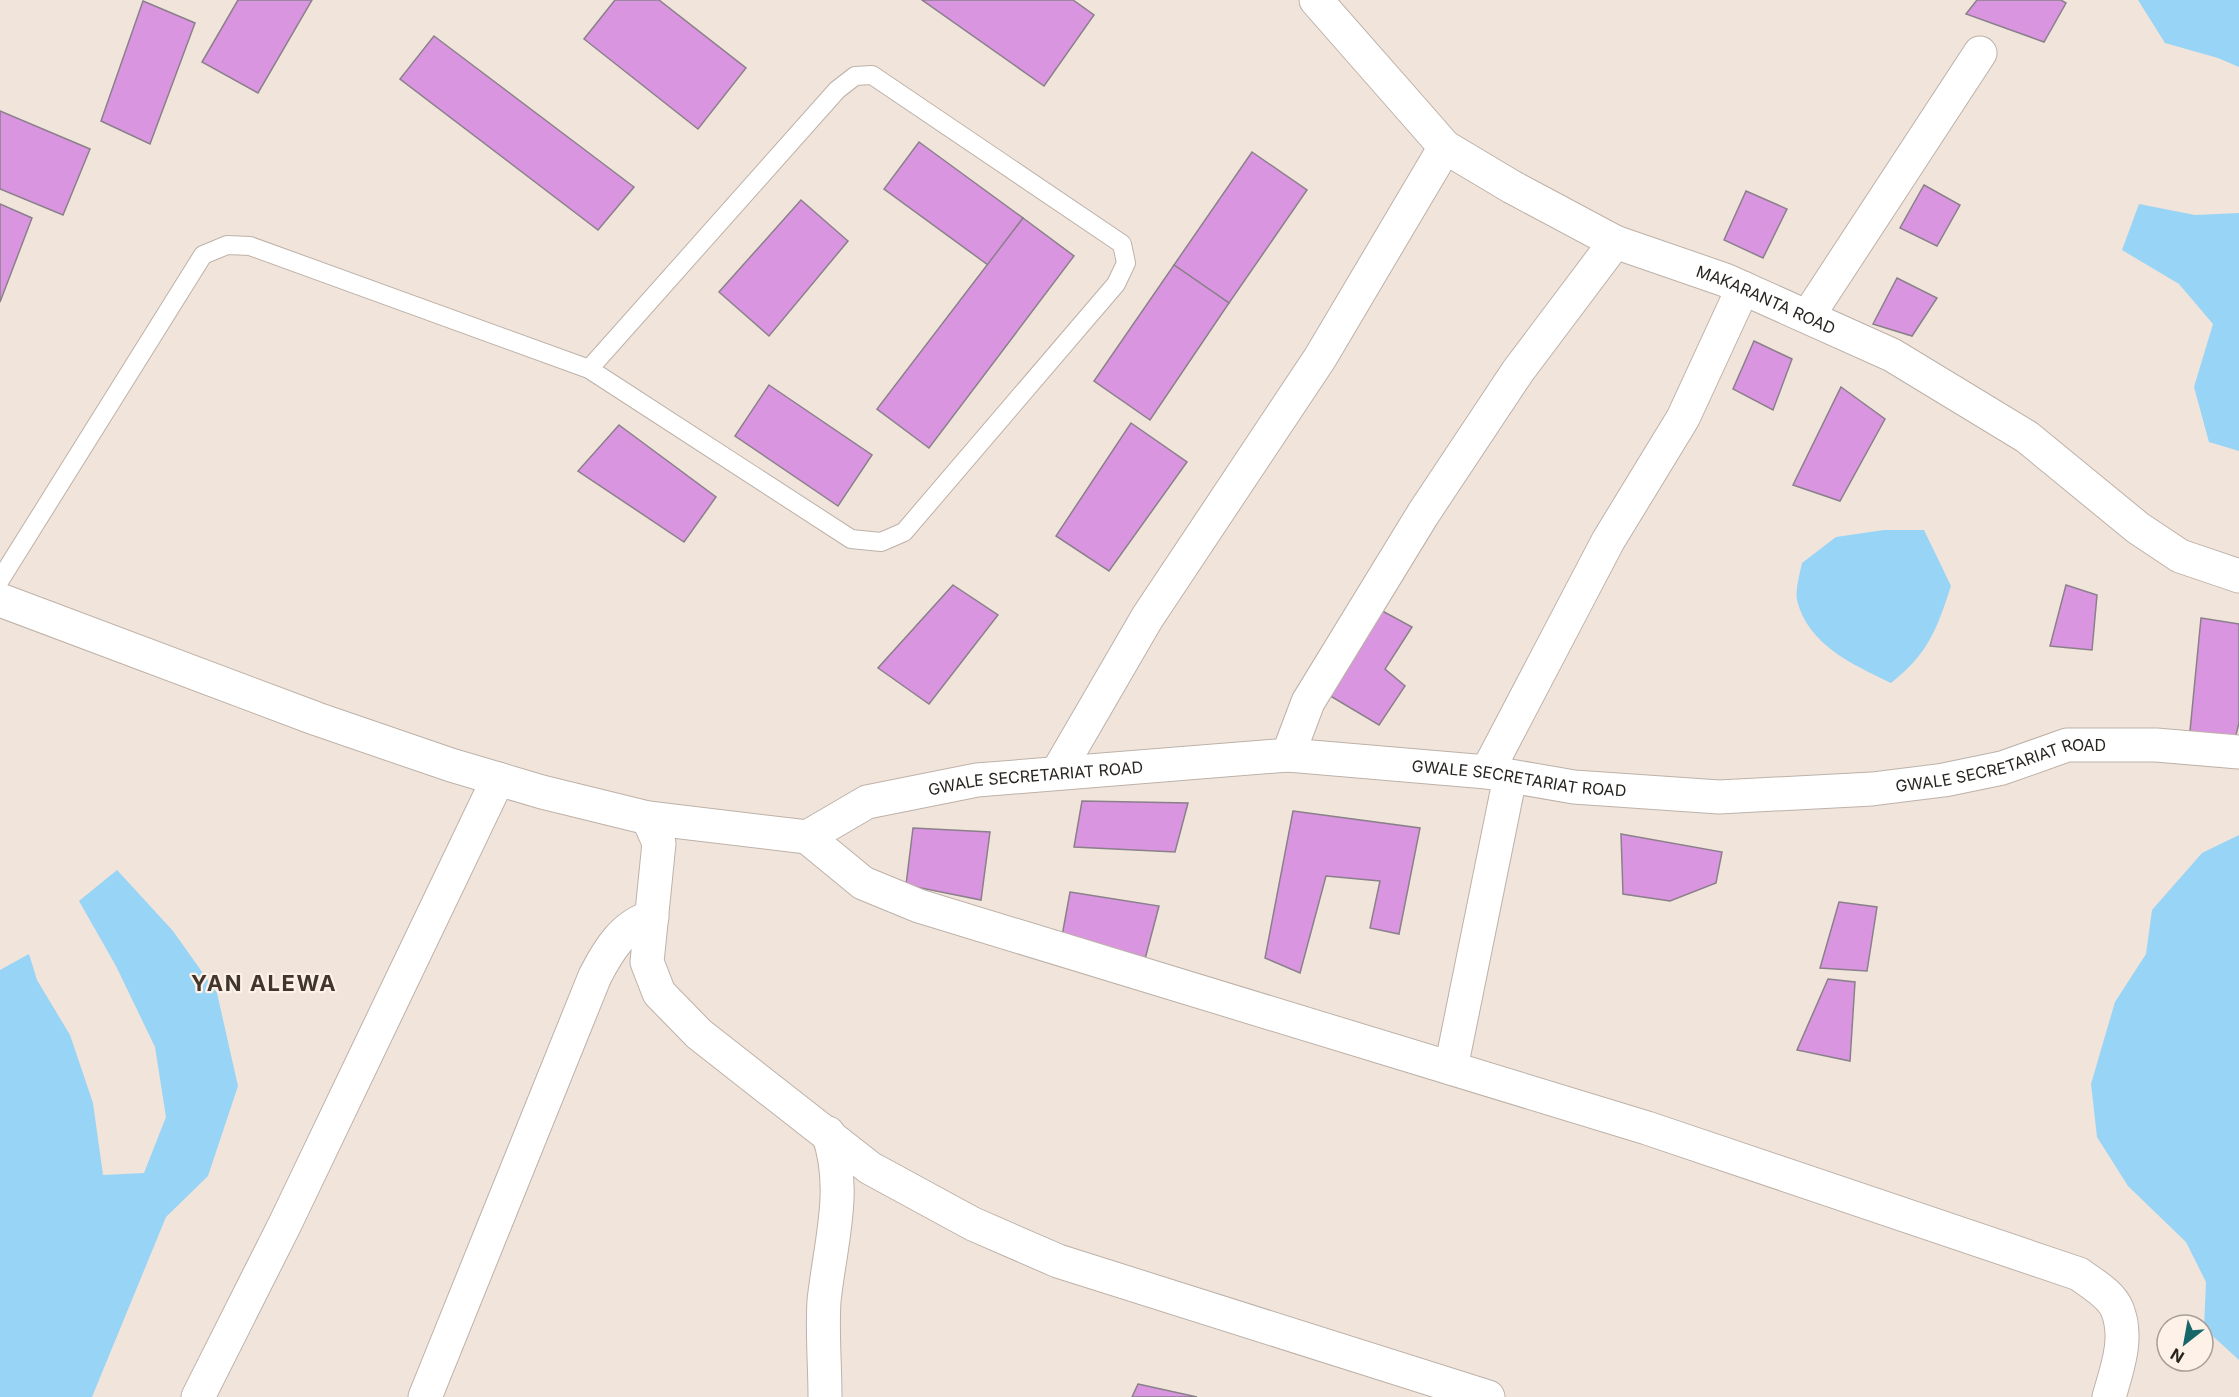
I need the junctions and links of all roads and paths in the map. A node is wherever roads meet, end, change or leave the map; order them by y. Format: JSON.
{"nodes":[{"id":1,"x":1316,"y":0,"type":"edge"},
{"id":2,"x":1980,"y":53,"type":"dead end"},
{"id":3,"x":1445,"y":147,"type":"junction"},
{"id":4,"x":1615,"y":242,"type":"junction"},
{"id":5,"x":1743,"y":288,"type":"junction"},
{"id":6,"x":1809,"y":316,"type":"junction"},
{"id":7,"x":589,"y":369,"type":"junction"},
{"id":8,"x":2239,"y":576,"type":"edge"},
{"id":9,"x":0,"y":580,"type":"edge"},
{"id":10,"x":0,"y":600,"type":"edge"},
{"id":11,"x":2239,"y":752,"type":"edge"},
{"id":12,"x":1288,"y":755,"type":"junction"},
{"id":13,"x":1057,"y":773,"type":"junction"},
{"id":14,"x":1499,"y":775,"type":"junction"},
{"id":15,"x":498,"y":779,"type":"junction"},
{"id":16,"x":648,"y":818,"type":"junction"},
{"id":17,"x":807,"y":837,"type":"junction"},
{"id":18,"x":652,"y":917,"type":"junction"},
{"id":19,"x":1451,"y":1068,"type":"junction"},
{"id":20,"x":828,"y":1134,"type":"junction"},
{"id":21,"x":198,"y":1397,"type":"edge"},
{"id":22,"x":425,"y":1397,"type":"edge"},
{"id":23,"x":825,"y":1397,"type":"edge"},
{"id":24,"x":1488,"y":1397,"type":"edge"},
{"id":25,"x":2109,"y":1397,"type":"edge"}],
"edges":[{"from":1,"to":3,"type":"street","name":"MAKARANTA ROAD"},
{"from":2,"to":6,"type":"street"},
{"from":3,"to":4,"type":"street","name":"MAKARANTA ROAD"},
{"from":3,"to":13,"type":"street"},
{"from":4,"to":5,"type":"street","name":"MAKARANTA ROAD"},
{"from":4,"to":12,"type":"street"},
{"from":5,"to":6,"type":"street","name":"MAKARANTA ROAD"},
{"from":5,"to":14,"type":"street"},
{"from":6,"to":8,"type":"street","name":"MAKARANTA ROAD"},
{"from":7,"to":7,"type":"lane"},
{"from":7,"to":9,"type":"lane"},
{"from":10,"to":15,"type":"street"},
{"from":11,"to":14,"type":"street","name":"GWALE SECRETARIAT ROAD"},
{"from":12,"to":13,"type":"street","name":"GWALE SECRETARIAT ROAD"},
{"from":12,"to":14,"type":"street","name":"GWALE SECRETARIAT ROAD"},
{"from":13,"to":17,"type":"street","name":"GWALE SECRETARIAT ROAD"},
{"from":14,"to":19,"type":"street"},
{"from":15,"to":16,"type":"street"},
{"from":15,"to":21,"type":"street"},
{"from":16,"to":17,"type":"street"},
{"from":16,"to":18,"type":"street"},
{"from":17,"to":19,"type":"street"},
{"from":18,"to":20,"type":"street"},
{"from":18,"to":22,"type":"street"},
{"from":19,"to":25,"type":"street"},
{"from":20,"to":23,"type":"street"},
{"from":20,"to":24,"type":"street"}]}
